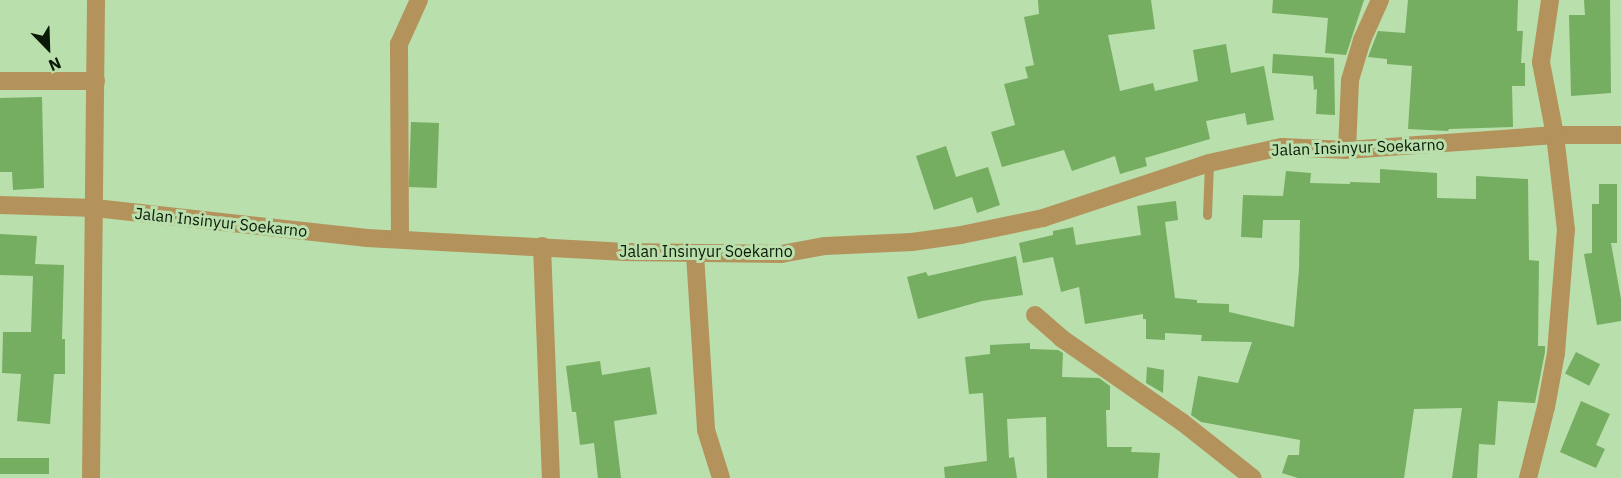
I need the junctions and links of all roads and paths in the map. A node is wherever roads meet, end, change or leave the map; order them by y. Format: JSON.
{"nodes":[{"id":1,"x":96,"y":0,"type":"edge"},
{"id":2,"x":419,"y":0,"type":"edge"},
{"id":3,"x":1380,"y":0,"type":"edge"},
{"id":4,"x":1550,"y":0,"type":"edge"},
{"id":5,"x":0,"y":81,"type":"edge"},
{"id":6,"x":96,"y":81,"type":"junction"},
{"id":7,"x":1555,"y":135,"type":"junction"},
{"id":8,"x":1621,"y":135,"type":"edge"},
{"id":9,"x":1347,"y":150,"type":"junction"},
{"id":10,"x":1209,"y":163,"type":"junction"},
{"id":11,"x":0,"y":205,"type":"edge"},
{"id":12,"x":95,"y":208,"type":"junction"},
{"id":13,"x":1207,"y":215,"type":"dead end"},
{"id":14,"x":400,"y":239,"type":"junction"},
{"id":15,"x":542,"y":246,"type":"junction"},
{"id":16,"x":695,"y":254,"type":"junction"},
{"id":17,"x":1035,"y":315,"type":"dead end"},
{"id":18,"x":1251,"y":476,"type":"edge"},
{"id":19,"x":91,"y":478,"type":"edge"},
{"id":20,"x":551,"y":478,"type":"edge"},
{"id":21,"x":721,"y":478,"type":"edge"},
{"id":22,"x":1528,"y":478,"type":"edge"}],
"edges":[{"from":1,"to":6,"type":"street"},
{"from":2,"to":14,"type":"street"},
{"from":3,"to":9,"type":"street"},
{"from":4,"to":7,"type":"street"},
{"from":5,"to":6,"type":"street"},
{"from":6,"to":12,"type":"street"},
{"from":7,"to":8,"type":"street","name":"Jalan Insinyur Soekarno"},
{"from":7,"to":9,"type":"street","name":"Jalan Insinyur Soekarno"},
{"from":7,"to":22,"type":"street"},
{"from":9,"to":10,"type":"street","name":"Jalan Insinyur Soekarno"},
{"from":10,"to":13,"type":"lane"},
{"from":10,"to":16,"type":"street","name":"Jalan Insinyur Soekarno"},
{"from":11,"to":12,"type":"street","name":"Jalan Insinyur Soekarno"},
{"from":12,"to":14,"type":"street","name":"Jalan Insinyur Soekarno"},
{"from":12,"to":19,"type":"street"},
{"from":14,"to":15,"type":"street","name":"Jalan Insinyur Soekarno"},
{"from":15,"to":16,"type":"street","name":"Jalan Insinyur Soekarno"},
{"from":15,"to":20,"type":"street"},
{"from":16,"to":21,"type":"street"},
{"from":17,"to":18,"type":"street"}]}
